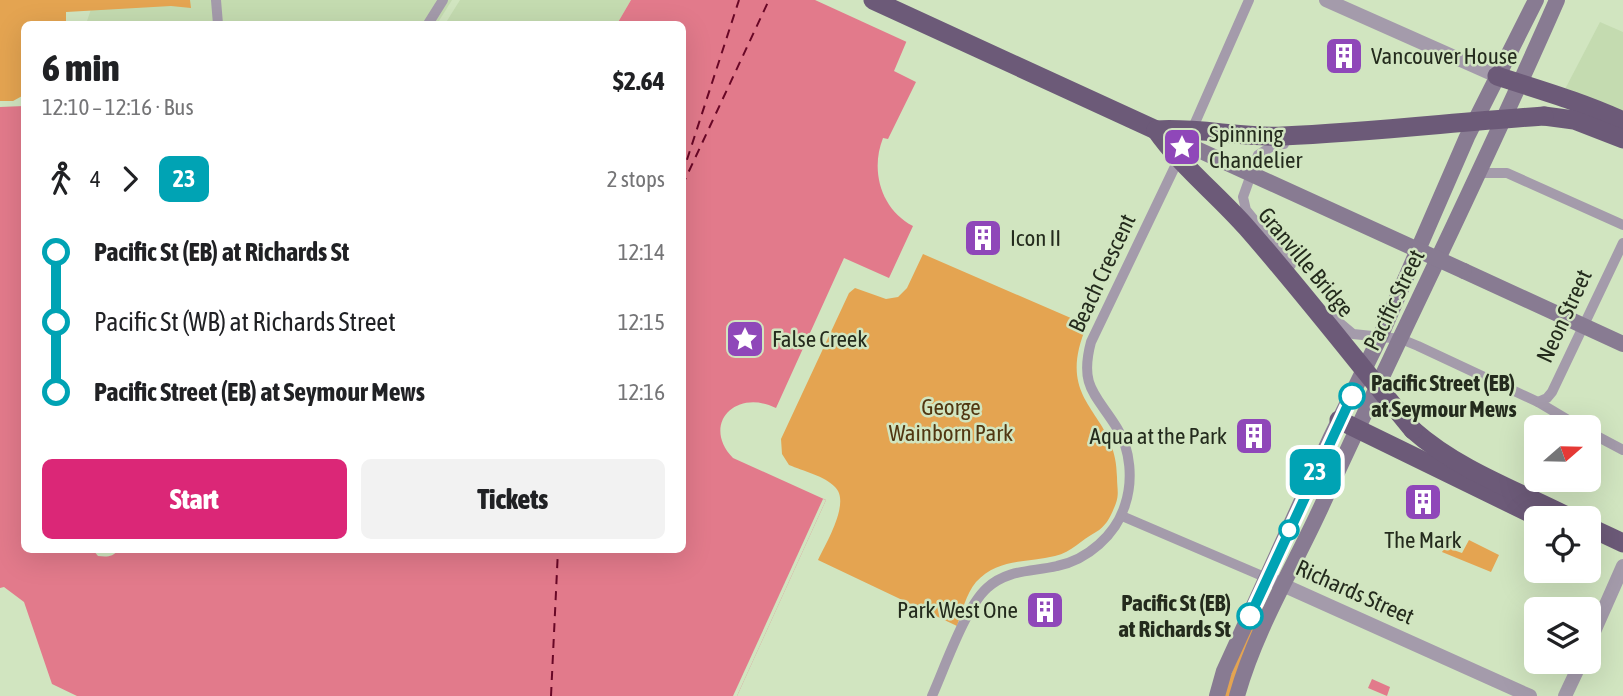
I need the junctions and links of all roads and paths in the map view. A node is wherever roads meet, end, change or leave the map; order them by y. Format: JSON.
{"nodes":[{"id":1,"x":216,"y":0,"type":"edge"},
{"id":2,"x":443,"y":0,"type":"edge"},
{"id":3,"x":873,"y":0,"type":"edge"},
{"id":4,"x":1249,"y":0,"type":"edge"},
{"id":5,"x":1326,"y":0,"type":"edge"},
{"id":6,"x":1536,"y":0,"type":"edge"},
{"id":7,"x":1557,"y":0,"type":"edge"},
{"id":8,"x":218,"y":21,"type":"edge"},
{"id":9,"x":430,"y":21,"type":"edge"},
{"id":10,"x":1043,"y":74,"type":"dead end"},
{"id":11,"x":1497,"y":76,"type":"junction"},
{"id":12,"x":1521,"y":83,"type":"junction"},
{"id":13,"x":1623,"y":121,"type":"edge"},
{"id":14,"x":1156,"y":130,"type":"junction"},
{"id":15,"x":1467,"y":137,"type":"junction"},
{"id":16,"x":1623,"y":139,"type":"edge"},
{"id":17,"x":1187,"y":141,"type":"junction"},
{"id":18,"x":1251,"y":170,"type":"junction"},
{"id":19,"x":1477,"y":176,"type":"junction"},
{"id":20,"x":1623,"y":225,"type":"edge"},
{"id":21,"x":1623,"y":243,"type":"edge"},
{"id":22,"x":1418,"y":247,"type":"junction"},
{"id":23,"x":1582,"y":326,"type":"junction"},
{"id":24,"x":1381,"y":335,"type":"junction"},
{"id":25,"x":1401,"y":339,"type":"junction"},
{"id":26,"x":1623,"y":344,"type":"edge"},
{"id":27,"x":1538,"y":402,"type":"junction"},
{"id":28,"x":1560,"y":415,"type":"edge"},
{"id":29,"x":1348,"y":424,"type":"junction"},
{"id":30,"x":1601,"y":439,"type":"edge"},
{"id":31,"x":1623,"y":450,"type":"edge"},
{"id":32,"x":1546,"y":506,"type":"edge"},
{"id":33,"x":1524,"y":510,"type":"edge"},
{"id":34,"x":1122,"y":516,"type":"junction"},
{"id":35,"x":1601,"y":533,"type":"edge"},
{"id":36,"x":1623,"y":543,"type":"edge"},
{"id":37,"x":1623,"y":566,"type":"edge"},
{"id":38,"x":1266,"y":578,"type":"junction"},
{"id":39,"x":1283,"y":584,"type":"junction"},
{"id":40,"x":1601,"y":616,"type":"edge"},
{"id":41,"x":1575,"y":674,"type":"edge"},
{"id":42,"x":932,"y":696,"type":"edge"},
{"id":43,"x":1217,"y":696,"type":"edge"},
{"id":44,"x":1237,"y":696,"type":"edge"},
{"id":45,"x":1530,"y":696,"type":"edge"},
{"id":46,"x":1565,"y":696,"type":"edge"}],
"edges":[{"from":1,"to":8,"type":"street"},
{"from":2,"to":9,"type":"street"},
{"from":3,"to":14,"type":"highway","name":"Granville Bridge"},
{"from":4,"to":17,"type":"street","name":"Beach Crescent"},
{"from":5,"to":11,"type":"street"},
{"from":6,"to":11,"type":"main road","name":"Pacific Street"},
{"from":7,"to":12,"type":"main road","name":"Pacific Street"},
{"from":10,"to":17,"type":"street"},
{"from":11,"to":12,"type":"highway"},
{"from":11,"to":15,"type":"main road","name":"Pacific Street"},
{"from":12,"to":13,"type":"highway"},
{"from":12,"to":19,"type":"main road","name":"Pacific Street"},
{"from":14,"to":16,"type":"highway","name":"Granville Bridge","bridge":true},
{"from":14,"to":23,"type":"main road","name":"Granville Bridge","bridge":true},
{"from":14,"to":32,"type":"highway","name":"Granville Bridge","bridge":true},
{"from":15,"to":18,"type":"street"},
{"from":15,"to":22,"type":"main road","name":"Pacific Street"},
{"from":17,"to":18,"type":"street"},
{"from":17,"to":34,"type":"street","name":"Beach Crescent"},
{"from":18,"to":22,"type":"street"},
{"from":18,"to":24,"type":"street"},
{"from":19,"to":20,"type":"street"},
{"from":19,"to":25,"type":"main road","name":"Pacific Street"},
{"from":21,"to":23,"type":"street","name":"Neon Street"},
{"from":22,"to":24,"type":"main road","name":"Pacific Street"},
{"from":23,"to":26,"type":"main road","name":"Granville Bridge"},
{"from":23,"to":27,"type":"street","name":"Neon Street"},
{"from":24,"to":25,"type":"street"},
{"from":24,"to":29,"type":"main road","name":"Pacific Street"},
{"from":25,"to":27,"type":"street"},
{"from":25,"to":29,"type":"main road","name":"Pacific Street"},
{"from":27,"to":28,"type":"street"},
{"from":29,"to":33,"type":"highway"},
{"from":29,"to":38,"type":"main road","name":"Pacific Street"},
{"from":29,"to":39,"type":"main road","name":"Pacific Street"},
{"from":30,"to":31,"type":"street"},
{"from":34,"to":38,"type":"street","name":"Richards Street"},
{"from":34,"to":42,"type":"street","name":"Beach Crescent"},
{"from":35,"to":36,"type":"highway"},
{"from":37,"to":40,"type":"street"},
{"from":38,"to":39,"type":"street","name":"Richards Street"},
{"from":38,"to":43,"type":"main road","name":"Pacific Street"},
{"from":39,"to":44,"type":"main road","name":"Pacific Street"},
{"from":39,"to":45,"type":"street","name":"Richards Street"},
{"from":41,"to":46,"type":"street"}]}
